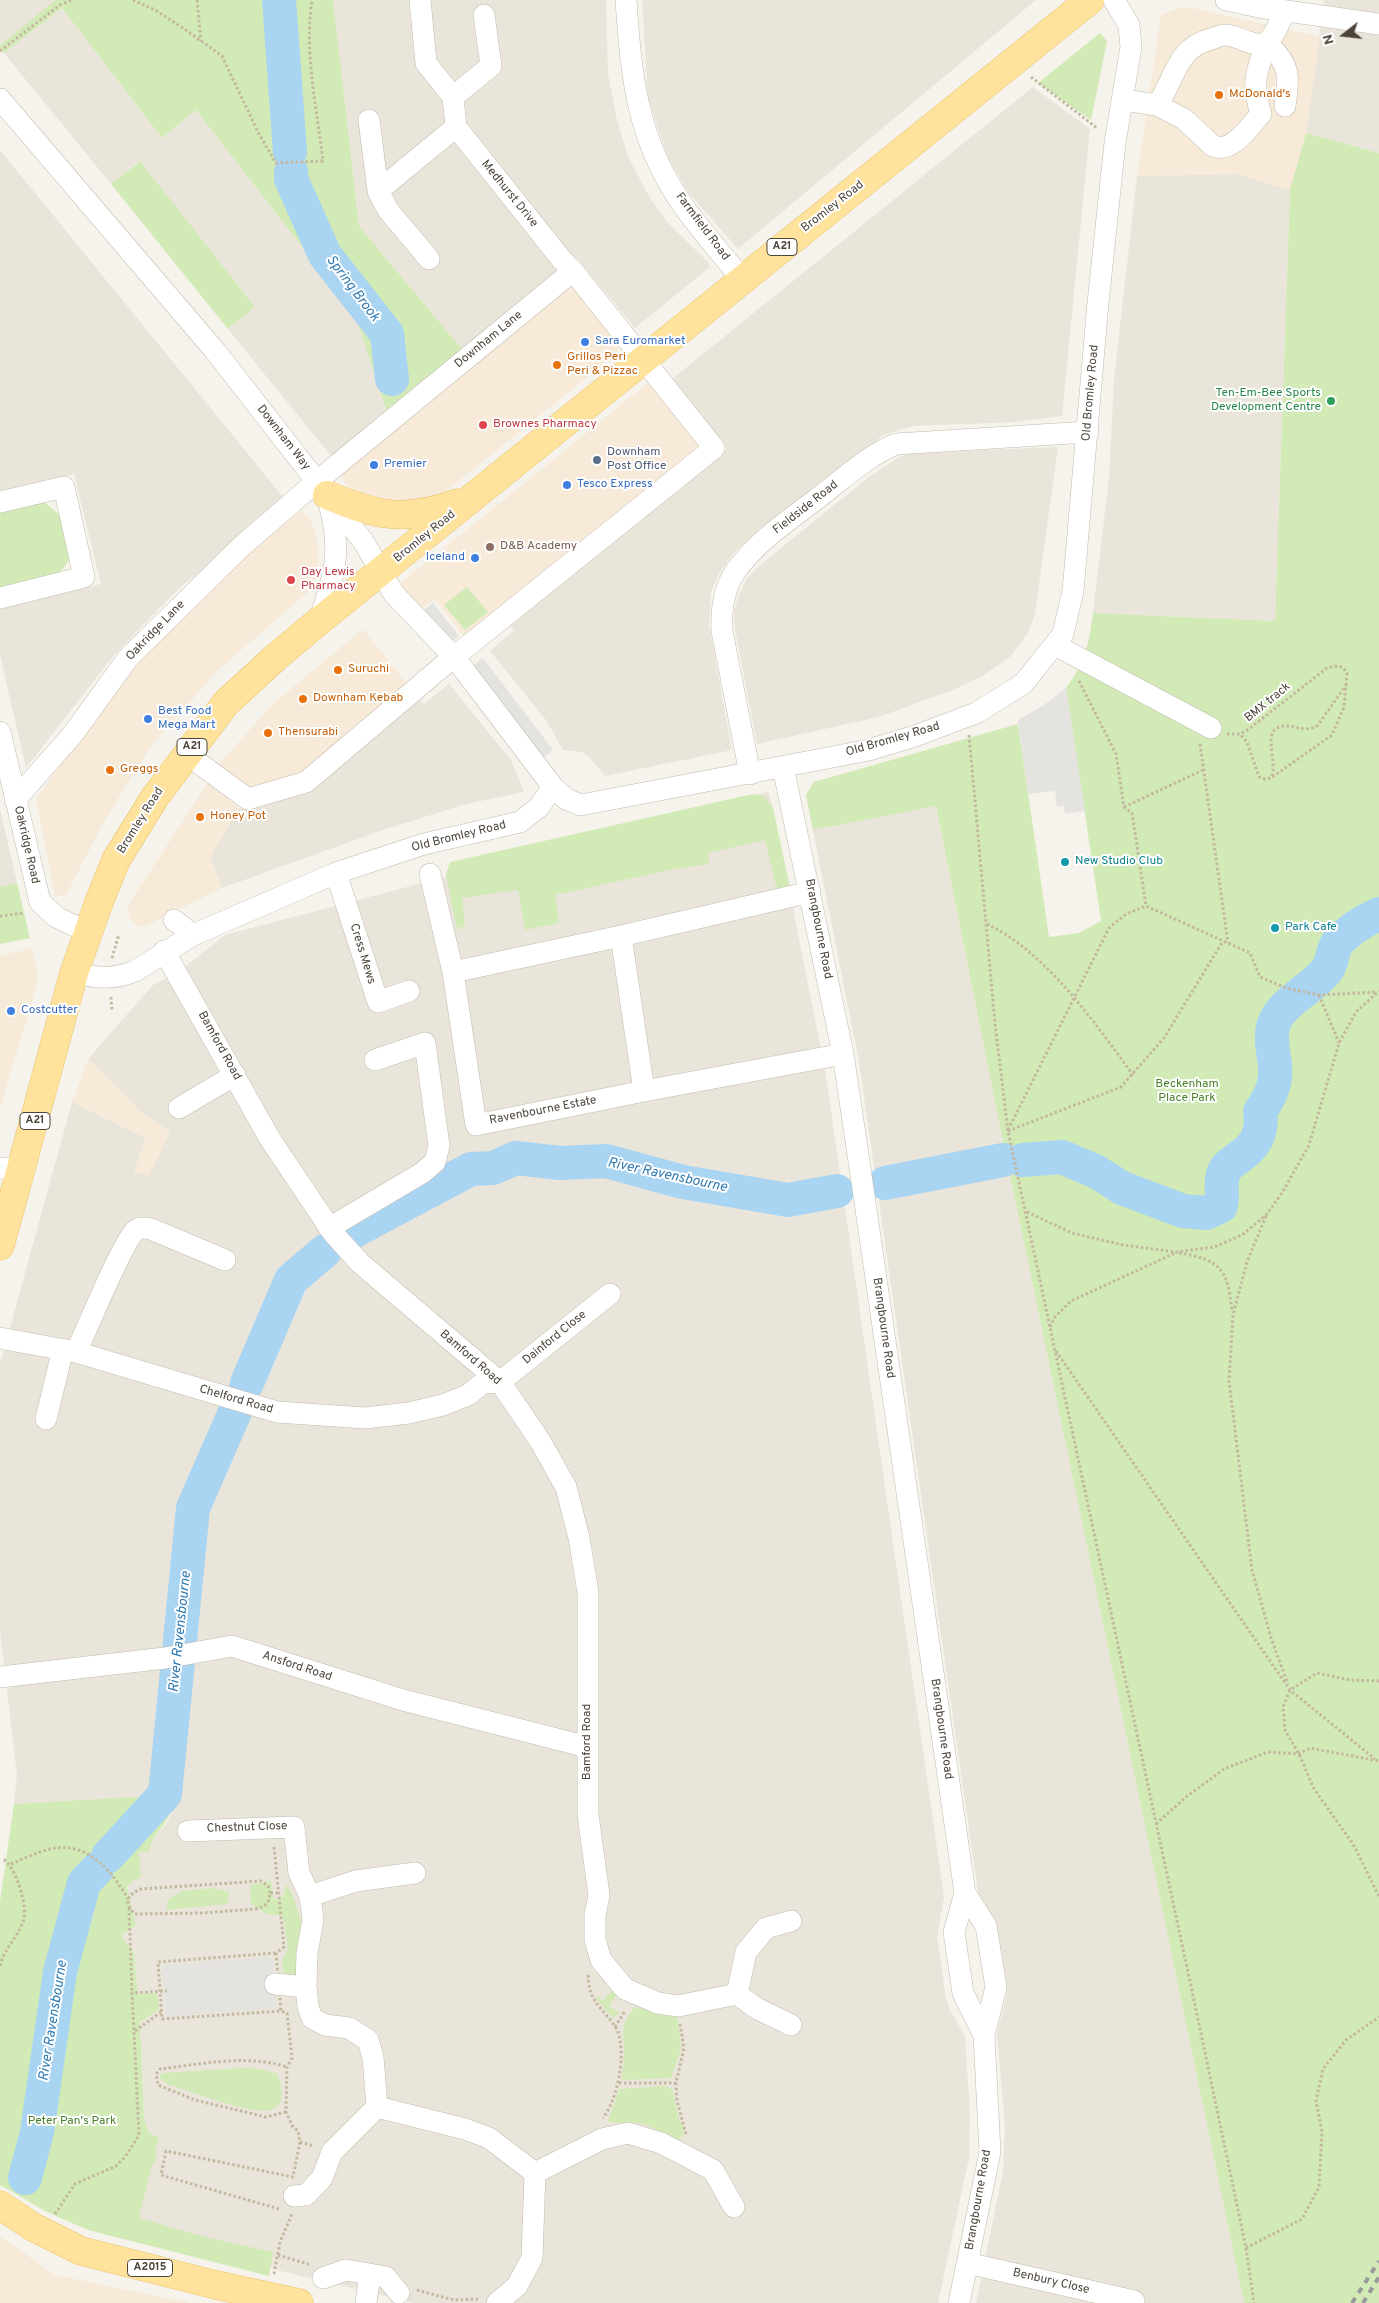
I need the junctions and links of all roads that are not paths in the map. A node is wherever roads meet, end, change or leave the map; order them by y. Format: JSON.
{"nodes":[{"id":1,"x":420,"y":0,"type":"edge"},
{"id":2,"x":626,"y":0,"type":"edge"},
{"id":3,"x":1090,"y":0,"type":"edge"},
{"id":4,"x":1114,"y":0,"type":"edge"},
{"id":5,"x":1236,"y":1,"type":"edge"},
{"id":6,"x":1285,"y":11,"type":"junction"},
{"id":7,"x":484,"y":16,"type":"dead end"},
{"id":8,"x":1379,"y":24,"type":"edge"},
{"id":9,"x":1264,"y":51,"type":"junction"},
{"id":10,"x":453,"y":97,"type":"junction"},
{"id":11,"x":0,"y":99,"type":"edge"},
{"id":12,"x":1124,"y":100,"type":"junction"},
{"id":13,"x":1157,"y":106,"type":"junction"},
{"id":14,"x":1285,"y":106,"type":"dead end"},
{"id":15,"x":369,"y":120,"type":"dead end"},
{"id":16,"x":456,"y":127,"type":"junction"},
{"id":17,"x":378,"y":191,"type":"junction"},
{"id":18,"x":429,"y":259,"type":"dead end"},
{"id":19,"x":567,"y":266,"type":"junction"},
{"id":20,"x":742,"y":279,"type":"junction"},
{"id":21,"x":644,"y":361,"type":"junction"},
{"id":22,"x":1088,"y":432,"type":"junction"},
{"id":23,"x":322,"y":488,"type":"junction"},
{"id":24,"x":475,"y":496,"type":"junction"},
{"id":25,"x":0,"y":502,"type":"edge"},
{"id":26,"x":380,"y":572,"type":"junction"},
{"id":27,"x":0,"y":598,"type":"edge"},
{"id":28,"x":320,"y":621,"type":"junction"},
{"id":29,"x":1055,"y":645,"type":"junction"},
{"id":30,"x":455,"y":658,"type":"junction"},
{"id":31,"x":1210,"y":728,"type":"road end"},
{"id":32,"x":0,"y":732,"type":"edge"},
{"id":33,"x":186,"y":754,"type":"junction"},
{"id":34,"x":783,"y":767,"type":"junction"},
{"id":35,"x":750,"y":774,"type":"junction"},
{"id":36,"x":553,"y":787,"type":"junction"},
{"id":37,"x":15,"y":800,"type":"junction"},
{"id":38,"x":336,"y":873,"type":"junction"},
{"id":39,"x":430,"y":874,"type":"dead end"},
{"id":40,"x":810,"y":892,"type":"junction"},
{"id":41,"x":174,"y":920,"type":"dead end"},
{"id":42,"x":88,"y":932,"type":"junction"},
{"id":43,"x":193,"y":935,"type":"junction"},
{"id":44,"x":621,"y":936,"type":"junction"},
{"id":45,"x":164,"y":951,"type":"junction"},
{"id":46,"x":453,"y":972,"type":"junction"},
{"id":47,"x":74,"y":973,"type":"junction"},
{"id":48,"x":410,"y":991,"type":"dead end"},
{"id":49,"x":843,"y":1054,"type":"junction"},
{"id":50,"x":375,"y":1060,"type":"dead end"},
{"id":51,"x":235,"y":1075,"type":"junction"},
{"id":52,"x":644,"y":1091,"type":"junction"},
{"id":53,"x":179,"y":1108,"type":"dead end"},
{"id":54,"x":11,"y":1169,"type":"edge"},
{"id":55,"x":331,"y":1231,"type":"junction"},
{"id":56,"x":0,"y":1246,"type":"edge"},
{"id":57,"x":225,"y":1260,"type":"dead end"},
{"id":58,"x":610,"y":1294,"type":"dead end"},
{"id":59,"x":0,"y":1338,"type":"edge"},
{"id":60,"x":70,"y":1350,"type":"junction"},
{"id":61,"x":500,"y":1382,"type":"junction"},
{"id":62,"x":46,"y":1419,"type":"dead end"},
{"id":63,"x":0,"y":1677,"type":"edge"},
{"id":64,"x":588,"y":1747,"type":"junction"},
{"id":65,"x":188,"y":1831,"type":"dead end"},
{"id":66,"x":415,"y":1873,"type":"dead end"},
{"id":67,"x":965,"y":1892,"type":"junction"},
{"id":68,"x":310,"y":1896,"type":"junction"},
{"id":69,"x":791,"y":1921,"type":"dead end"},
{"id":70,"x":277,"y":1984,"type":"road end"},
{"id":71,"x":306,"y":1987,"type":"junction"},
{"id":72,"x":737,"y":1994,"type":"junction"},
{"id":73,"x":791,"y":2025,"type":"dead end"},
{"id":74,"x":984,"y":2035,"type":"junction"},
{"id":75,"x":377,"y":2107,"type":"junction"},
{"id":76,"x":535,"y":2173,"type":"junction"},
{"id":77,"x":293,"y":2193,"type":"road end"},
{"id":78,"x":0,"y":2205,"type":"edge"},
{"id":79,"x":734,"y":2207,"type":"dead end"},
{"id":80,"x":967,"y":2263,"type":"junction"},
{"id":81,"x":370,"y":2274,"type":"junction"},
{"id":82,"x":326,"y":2277,"type":"road end"},
{"id":83,"x":396,"y":2289,"type":"road end"},
{"id":84,"x":215,"y":2294,"type":"edge"},
{"id":85,"x":1134,"y":2301,"type":"dead end"},
{"id":86,"x":299,"y":2303,"type":"edge"},
{"id":87,"x":366,"y":2303,"type":"edge"},
{"id":88,"x":497,"y":2303,"type":"edge"},
{"id":89,"x":959,"y":2303,"type":"edge"}],
"edges":[{"from":1,"to":10,"type":"street"},
{"from":2,"to":20,"type":"street","name":"Farmfield Road"},
{"from":3,"to":20,"type":"main road","name":"Bromley Road","number":"A21"},
{"from":4,"to":12,"type":"street","name":"Old Bromley Road"},
{"from":5,"to":6,"type":"street"},
{"from":6,"to":8,"type":"street"},
{"from":6,"to":9,"type":"street"},
{"from":7,"to":10,"type":"street"},
{"from":9,"to":13,"type":"street"},
{"from":9,"to":13,"type":"street"},
{"from":9,"to":14,"type":"street"},
{"from":10,"to":16,"type":"street"},
{"from":11,"to":23,"type":"street","name":"Downham Way"},
{"from":12,"to":13,"type":"street"},
{"from":12,"to":22,"type":"street","name":"Old Bromley Road"},
{"from":15,"to":17,"type":"street"},
{"from":16,"to":17,"type":"street"},
{"from":16,"to":19,"type":"street","name":"Medhurst Drive"},
{"from":17,"to":18,"type":"street"},
{"from":19,"to":21,"type":"street"},
{"from":19,"to":23,"type":"street","name":"Downham Lane"},
{"from":20,"to":21,"type":"main road","name":"Bromley Road","number":"A21"},
{"from":21,"to":24,"type":"main road","name":"Bromley Road","number":"A21"},
{"from":21,"to":30,"type":"street"},
{"from":22,"to":29,"type":"street","name":"Old Bromley Road"},
{"from":22,"to":35,"type":"street","name":"Fieldside Road"},
{"from":23,"to":24,"type":"main road"},
{"from":23,"to":26,"type":"street","name":"Downham Way"},
{"from":23,"to":28,"type":"street"},
{"from":23,"to":37,"type":"street","name":"Oakridge Lane"},
{"from":24,"to":26,"type":"main road","name":"Bromley Road","number":"A21"},
{"from":25,"to":27,"type":"street"},
{"from":26,"to":28,"type":"main road","name":"Bromley Road","number":"A21"},
{"from":26,"to":30,"type":"street","name":"Downham Way"},
{"from":28,"to":33,"type":"main road","name":"Bromley Road","number":"A21"},
{"from":29,"to":31,"type":"street"},
{"from":29,"to":34,"type":"street","name":"Old Bromley Road"},
{"from":30,"to":33,"type":"street"},
{"from":30,"to":36,"type":"street","name":"Downham Way"},
{"from":32,"to":37,"type":"street","name":"Oakridge Road"},
{"from":33,"to":42,"type":"main road","name":"Bromley Road","number":"A21"},
{"from":34,"to":35,"type":"street","name":"Old Bromley Road"},
{"from":34,"to":40,"type":"street","name":"Brangbourne Road"},
{"from":35,"to":36,"type":"street","name":"Old Bromley Road"},
{"from":36,"to":38,"type":"street","name":"Old Bromley Road"},
{"from":37,"to":42,"type":"street","name":"Oakridge Road"},
{"from":38,"to":43,"type":"street","name":"Old Bromley Road"},
{"from":38,"to":48,"type":"street","name":"Cress Mews"},
{"from":39,"to":46,"type":"street","name":"Ravenbourne Estate"},
{"from":40,"to":44,"type":"street"},
{"from":40,"to":49,"type":"street","name":"Brangbourne Road"},
{"from":41,"to":43,"type":"street"},
{"from":42,"to":47,"type":"main road","name":"Bromley Road","number":"A21"},
{"from":43,"to":45,"type":"street","name":"Old Bromley Road"},
{"from":44,"to":46,"type":"street"},
{"from":44,"to":52,"type":"street"},
{"from":45,"to":47,"type":"street","name":"Old Bromley Road"},
{"from":45,"to":51,"type":"street","name":"Bamford Road"},
{"from":46,"to":52,"type":"street","name":"Ravenbourne Estate"},
{"from":47,"to":54,"type":"main road","name":"Bromley Road","number":"A21"},
{"from":49,"to":52,"type":"street","name":"Ravenbourne Estate"},
{"from":49,"to":67,"type":"street","name":"Brangbourne Road"},
{"from":50,"to":55,"type":"street"},
{"from":51,"to":53,"type":"street"},
{"from":51,"to":55,"type":"street","name":"Bamford Road"},
{"from":54,"to":56,"type":"main road","name":"Bromley Road","number":"A21"},
{"from":55,"to":61,"type":"street","name":"Bamford Road"},
{"from":57,"to":60,"type":"street"},
{"from":58,"to":61,"type":"street","name":"Dainford Close"},
{"from":59,"to":60,"type":"street","name":"Chelford Road"},
{"from":60,"to":61,"type":"street","name":"Chelford Road"},
{"from":60,"to":62,"type":"street"},
{"from":61,"to":64,"type":"street","name":"Bamford Road"},
{"from":63,"to":64,"type":"street","name":"Ansford Road"},
{"from":64,"to":72,"type":"street","name":"Bamford Road"},
{"from":65,"to":68,"type":"street","name":"Chestnut Close"},
{"from":66,"to":68,"type":"street"},
{"from":67,"to":74,"type":"street","name":"Brangbourne Road"},
{"from":67,"to":74,"type":"street","name":"Brangbourne Road"},
{"from":68,"to":71,"type":"street","name":"Chestnut Close"},
{"from":69,"to":72,"type":"street"},
{"from":70,"to":71,"type":"street"},
{"from":71,"to":75,"type":"street","name":"Chestnut Close"},
{"from":72,"to":73,"type":"street"},
{"from":74,"to":80,"type":"street","name":"Brangbourne Road"},
{"from":75,"to":76,"type":"street"},
{"from":75,"to":77,"type":"street"},
{"from":76,"to":79,"type":"street"},
{"from":76,"to":88,"type":"street"},
{"from":78,"to":84,"type":"main road","number":"A2015"},
{"from":80,"to":85,"type":"street","name":"Benbury Close"},
{"from":80,"to":89,"type":"street","name":"Brangbourne Road"},
{"from":81,"to":82,"type":"street"},
{"from":81,"to":83,"type":"street"},
{"from":81,"to":87,"type":"street"},
{"from":84,"to":86,"type":"main road","number":"A2015"}]}
